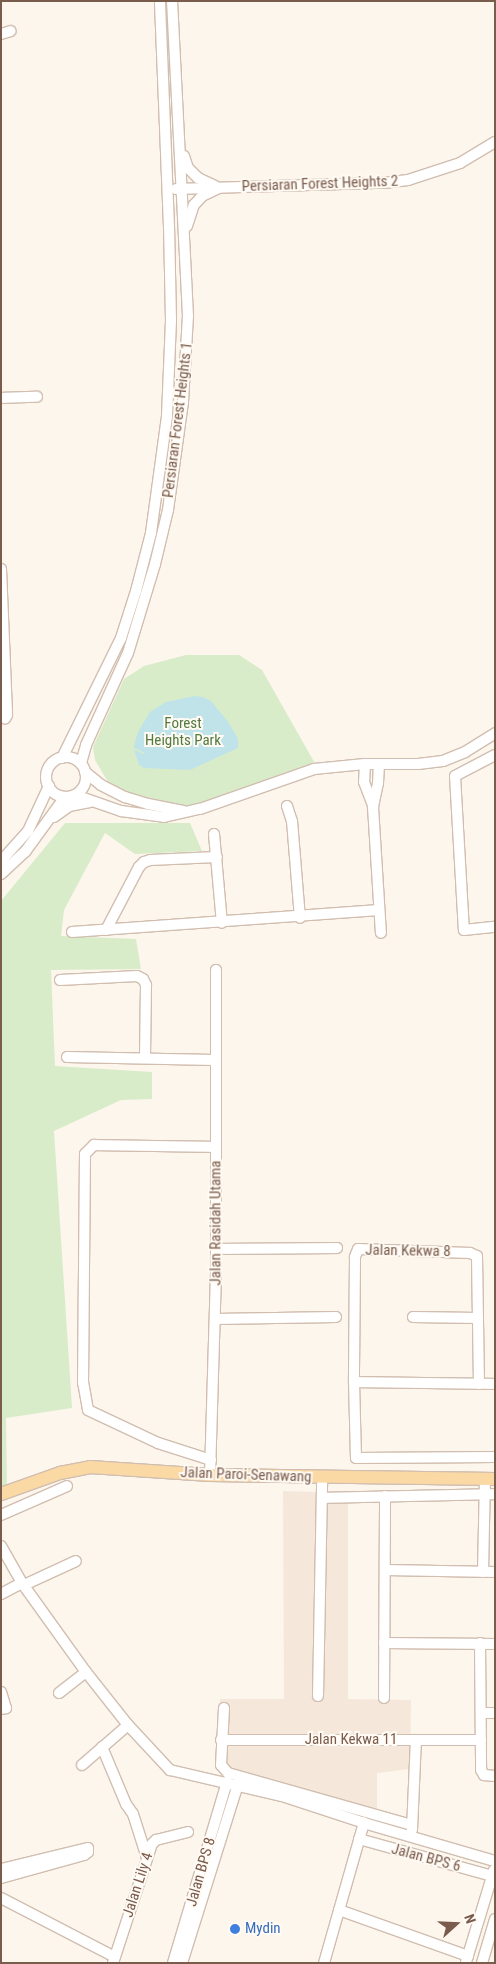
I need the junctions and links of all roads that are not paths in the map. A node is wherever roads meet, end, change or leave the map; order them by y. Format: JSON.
{"nodes":[{"id":1,"x":160,"y":1,"type":"edge"},
{"id":2,"x":172,"y":1,"type":"edge"},
{"id":3,"x":495,"y":142,"type":"edge"},
{"id":4,"x":180,"y":143,"type":"junction"},
{"id":5,"x":181,"y":188,"type":"junction"},
{"id":6,"x":220,"y":188,"type":"junction"},
{"id":7,"x":167,"y":189,"type":"junction"},
{"id":8,"x":185,"y":237,"type":"junction"},
{"id":9,"x":37,"y":397,"type":"dead end"},
{"id":10,"x":1,"y":398,"type":"edge"},
{"id":11,"x":1,"y":569,"type":"edge"},
{"id":12,"x":2,"y":602,"type":"edge"},
{"id":13,"x":3,"y":682,"type":"edge"},
{"id":14,"x":5,"y":718,"type":"dead end"},
{"id":15,"x":495,"y":733,"type":"edge"},
{"id":16,"x":495,"y":755,"type":"edge"},
{"id":17,"x":62,"y":758,"type":"junction"},
{"id":18,"x":365,"y":764,"type":"junction"},
{"id":19,"x":379,"y":764,"type":"junction"},
{"id":20,"x":83,"y":768,"type":"junction"},
{"id":21,"x":48,"y":786,"type":"junction"},
{"id":22,"x":70,"y":796,"type":"junction"},
{"id":23,"x":94,"y":802,"type":"junction"},
{"id":24,"x":287,"y":806,"type":"dead end"},
{"id":25,"x":373,"y":807,"type":"junction"},
{"id":26,"x":187,"y":812,"type":"junction"},
{"id":27,"x":43,"y":826,"type":"junction"},
{"id":28,"x":214,"y":834,"type":"dead end"},
{"id":29,"x":217,"y":858,"type":"junction"},
{"id":30,"x":1,"y":862,"type":"edge"},
{"id":31,"x":1,"y":874,"type":"edge"},
{"id":32,"x":379,"y":910,"type":"junction"},
{"id":33,"x":300,"y":918,"type":"junction"},
{"id":34,"x":222,"y":923,"type":"junction"},
{"id":35,"x":495,"y":927,"type":"edge"},
{"id":36,"x":106,"y":930,"type":"junction"},
{"id":37,"x":72,"y":932,"type":"dead end"},
{"id":38,"x":381,"y":933,"type":"dead end"},
{"id":39,"x":216,"y":970,"type":"dead end"},
{"id":40,"x":60,"y":980,"type":"dead end"},
{"id":41,"x":67,"y":1057,"type":"dead end"},
{"id":42,"x":145,"y":1057,"type":"junction"},
{"id":43,"x":215,"y":1060,"type":"junction"},
{"id":44,"x":216,"y":1147,"type":"junction"},
{"id":45,"x":216,"y":1248,"type":"junction"},
{"id":46,"x":337,"y":1248,"type":"dead end"},
{"id":47,"x":336,"y":1317,"type":"dead end"},
{"id":48,"x":413,"y":1317,"type":"dead end"},
{"id":49,"x":478,"y":1318,"type":"junction"},
{"id":50,"x":215,"y":1319,"type":"junction"},
{"id":51,"x":354,"y":1382,"type":"junction"},
{"id":52,"x":479,"y":1384,"type":"junction"},
{"id":53,"x":495,"y":1384,"type":"edge"},
{"id":54,"x":495,"y":1457,"type":"edge"},
{"id":55,"x":211,"y":1460,"type":"junction"},
{"id":56,"x":210,"y":1475,"type":"junction"},
{"id":57,"x":322,"y":1478,"type":"junction"},
{"id":58,"x":490,"y":1478,"type":"edge"},
{"id":59,"x":66,"y":1486,"type":"dead end"},
{"id":60,"x":1,"y":1494,"type":"edge"},
{"id":61,"x":490,"y":1494,"type":"edge"},
{"id":62,"x":386,"y":1496,"type":"junction"},
{"id":63,"x":322,"y":1498,"type":"junction"},
{"id":64,"x":1,"y":1516,"type":"edge"},
{"id":65,"x":1,"y":1546,"type":"edge"},
{"id":66,"x":76,"y":1561,"type":"dead end"},
{"id":67,"x":385,"y":1570,"type":"junction"},
{"id":68,"x":483,"y":1572,"type":"junction"},
{"id":69,"x":495,"y":1572,"type":"edge"},
{"id":70,"x":23,"y":1584,"type":"junction"},
{"id":71,"x":1,"y":1594,"type":"edge"},
{"id":72,"x":384,"y":1643,"type":"junction"},
{"id":73,"x":480,"y":1644,"type":"junction"},
{"id":74,"x":495,"y":1644,"type":"edge"},
{"id":75,"x":86,"y":1672,"type":"junction"},
{"id":76,"x":1,"y":1692,"type":"edge"},
{"id":77,"x":59,"y":1693,"type":"dead end"},
{"id":78,"x":318,"y":1696,"type":"dead end"},
{"id":79,"x":384,"y":1698,"type":"dead end"},
{"id":80,"x":224,"y":1708,"type":"dead end"},
{"id":81,"x":1,"y":1709,"type":"edge"},
{"id":82,"x":481,"y":1713,"type":"junction"},
{"id":83,"x":495,"y":1713,"type":"edge"},
{"id":84,"x":128,"y":1725,"type":"junction"},
{"id":85,"x":221,"y":1740,"type":"junction"},
{"id":86,"x":416,"y":1740,"type":"junction"},
{"id":87,"x":480,"y":1740,"type":"junction"},
{"id":88,"x":102,"y":1747,"type":"junction"},
{"id":89,"x":82,"y":1764,"type":"dead end"},
{"id":90,"x":495,"y":1776,"type":"edge"},
{"id":91,"x":232,"y":1783,"type":"junction"},
{"id":92,"x":364,"y":1823,"type":"junction"},
{"id":93,"x":412,"y":1831,"type":"junction"},
{"id":94,"x":188,"y":1832,"type":"dead end"},
{"id":95,"x":359,"y":1839,"type":"junction"},
{"id":96,"x":147,"y":1858,"type":"junction"},
{"id":97,"x":495,"y":1861,"type":"edge"},
{"id":98,"x":1,"y":1870,"type":"edge"},
{"id":99,"x":493,"y":1871,"type":"edge"},
{"id":100,"x":1,"y":1878,"type":"edge"},
{"id":101,"x":1,"y":1898,"type":"edge"},
{"id":102,"x":339,"y":1910,"type":"junction"},
{"id":103,"x":495,"y":1920,"type":"edge"},
{"id":104,"x":467,"y":1959,"type":"edge"},
{"id":105,"x":114,"y":1960,"type":"edge"},
{"id":106,"x":173,"y":1963,"type":"edge"},
{"id":107,"x":182,"y":1963,"type":"edge"},
{"id":108,"x":324,"y":1963,"type":"edge"},
{"id":109,"x":482,"y":1963,"type":"edge"}],
"edges":[{"from":1,"to":7,"type":"street","name":"Persiaran Forest Heights 1"},
{"from":2,"to":4,"type":"street","name":"Persiaran Forest Heights 1"},
{"from":3,"to":6,"type":"street","name":"Persiaran Forest Heights 2"},
{"from":4,"to":5,"type":"street","name":"Persiaran Forest Heights 1"},
{"from":4,"to":6,"type":"street"},
{"from":5,"to":6,"type":"street","name":"Persiaran Forest Heights 2"},
{"from":5,"to":7,"type":"street","name":"Persiaran Forest Heights 2"},
{"from":5,"to":8,"type":"street","name":"Persiaran Forest Heights 1"},
{"from":6,"to":8,"type":"street"},
{"from":7,"to":17,"type":"street","name":"Persiaran Forest Heights 1"},
{"from":8,"to":20,"type":"street","name":"Persiaran Forest Heights 1"},
{"from":9,"to":10,"type":"street"},
{"from":11,"to":12,"type":"street"},
{"from":12,"to":13,"type":"street"},
{"from":13,"to":14,"type":"street"},
{"from":15,"to":19,"type":"street"},
{"from":16,"to":35,"type":"street"},
{"from":17,"to":20,"type":"street"},
{"from":17,"to":21,"type":"street"},
{"from":18,"to":19,"type":"street"},
{"from":18,"to":25,"type":"street"},
{"from":18,"to":26,"type":"street"},
{"from":19,"to":25,"type":"street"},
{"from":20,"to":22,"type":"street"},
{"from":20,"to":26,"type":"street"},
{"from":21,"to":22,"type":"street"},
{"from":21,"to":30,"type":"street"},
{"from":22,"to":23,"type":"street"},
{"from":22,"to":27,"type":"street"},
{"from":23,"to":26,"type":"street"},
{"from":23,"to":27,"type":"street"},
{"from":24,"to":33,"type":"street"},
{"from":25,"to":32,"type":"street"},
{"from":27,"to":31,"type":"street"},
{"from":28,"to":29,"type":"street"},
{"from":29,"to":34,"type":"street"},
{"from":29,"to":36,"type":"street"},
{"from":32,"to":33,"type":"street"},
{"from":32,"to":38,"type":"street"},
{"from":33,"to":34,"type":"street"},
{"from":34,"to":36,"type":"street"},
{"from":36,"to":37,"type":"street"},
{"from":39,"to":43,"type":"street","name":"Jalan Rasidah Utama"},
{"from":40,"to":42,"type":"street"},
{"from":41,"to":42,"type":"street"},
{"from":42,"to":43,"type":"street"},
{"from":43,"to":44,"type":"street","name":"Jalan Rasidah Utama"},
{"from":44,"to":45,"type":"street","name":"Jalan Rasidah Utama"},
{"from":44,"to":55,"type":"street"},
{"from":45,"to":46,"type":"street"},
{"from":45,"to":50,"type":"street","name":"Jalan Rasidah Utama"},
{"from":47,"to":50,"type":"street"},
{"from":48,"to":49,"type":"street"},
{"from":49,"to":51,"type":"street","name":"Jalan Kekwa 8"},
{"from":49,"to":52,"type":"street","name":"Jalan Kekwa 8"},
{"from":50,"to":55,"type":"street","name":"Jalan Rasidah Utama"},
{"from":51,"to":52,"type":"street"},
{"from":51,"to":54,"type":"street","name":"Jalan Kekwa 8"},
{"from":52,"to":53,"type":"street"},
{"from":55,"to":56,"type":"street","name":"Jalan Rasidah Utama"},
{"from":56,"to":57,"type":"main road","name":"Jalan Paroi-Senawang"},
{"from":56,"to":60,"type":"main road","name":"Jalan Paroi-Senawang"},
{"from":57,"to":58,"type":"main road","name":"Jalan Paroi-Senawang"},
{"from":57,"to":63,"type":"street"},
{"from":58,"to":61,"type":"street"},
{"from":59,"to":64,"type":"street"},
{"from":61,"to":62,"type":"street"},
{"from":61,"to":68,"type":"street"},
{"from":62,"to":63,"type":"street"},
{"from":62,"to":67,"type":"street"},
{"from":63,"to":78,"type":"street"},
{"from":65,"to":70,"type":"street"},
{"from":66,"to":70,"type":"street"},
{"from":67,"to":68,"type":"street"},
{"from":67,"to":72,"type":"street"},
{"from":68,"to":69,"type":"street"},
{"from":70,"to":71,"type":"street"},
{"from":70,"to":75,"type":"street"},
{"from":72,"to":73,"type":"street"},
{"from":72,"to":79,"type":"street"},
{"from":73,"to":74,"type":"street"},
{"from":73,"to":82,"type":"street"},
{"from":75,"to":77,"type":"street"},
{"from":75,"to":84,"type":"street"},
{"from":76,"to":81,"type":"street"},
{"from":80,"to":85,"type":"street"},
{"from":82,"to":83,"type":"street"},
{"from":82,"to":87,"type":"street"},
{"from":84,"to":88,"type":"street"},
{"from":84,"to":91,"type":"street"},
{"from":85,"to":86,"type":"street","name":"Jalan Kekwa 11"},
{"from":85,"to":93,"type":"street"},
{"from":86,"to":87,"type":"street","name":"Jalan Kekwa 11"},
{"from":86,"to":93,"type":"street"},
{"from":87,"to":90,"type":"street"},
{"from":88,"to":89,"type":"street"},
{"from":88,"to":96,"type":"street"},
{"from":91,"to":92,"type":"street"},
{"from":91,"to":106,"type":"street","name":"Jalan BPS 8"},
{"from":91,"to":107,"type":"street"},
{"from":92,"to":93,"type":"street"},
{"from":92,"to":95,"type":"street"},
{"from":93,"to":97,"type":"street"},
{"from":94,"to":96,"type":"street","name":"Jalan Lily 4"},
{"from":95,"to":99,"type":"street","name":"Jalan BPS 6"},
{"from":95,"to":102,"type":"street"},
{"from":96,"to":105,"type":"street","name":"Jalan Lily 4"},
{"from":98,"to":100,"type":"street"},
{"from":99,"to":104,"type":"street"},
{"from":101,"to":105,"type":"street"},
{"from":102,"to":104,"type":"street"},
{"from":102,"to":108,"type":"street"},
{"from":103,"to":109,"type":"street"}]}
